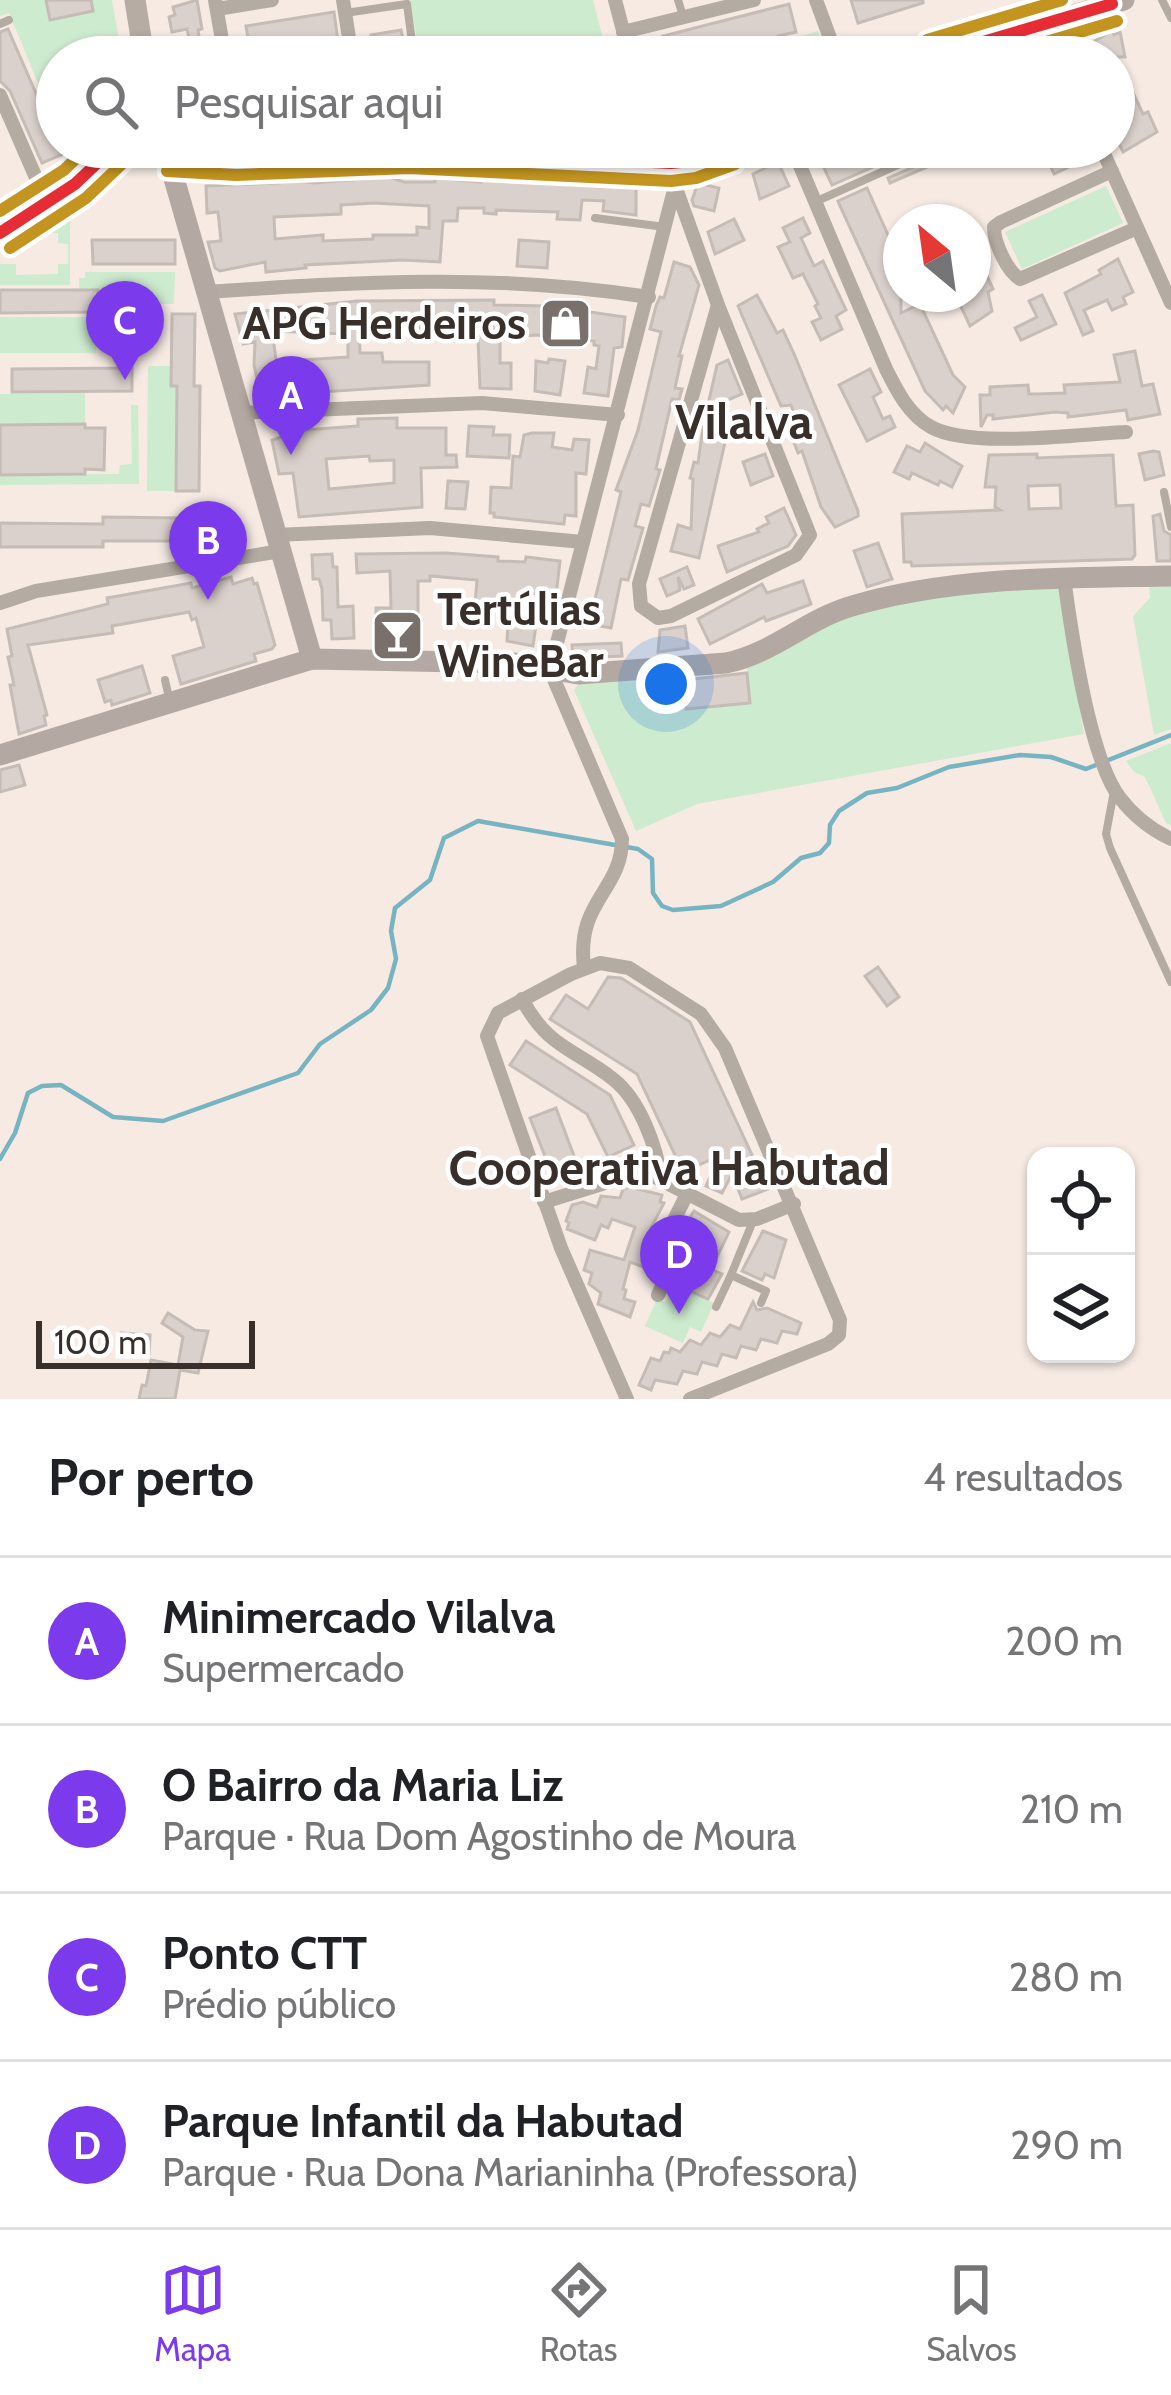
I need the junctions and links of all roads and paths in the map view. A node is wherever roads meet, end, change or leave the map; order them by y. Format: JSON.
{"nodes":[{"id":1,"x":135,"y":0,"type":"edge"},
{"id":2,"x":272,"y":0,"type":"edge"},
{"id":3,"x":615,"y":0,"type":"edge"},
{"id":4,"x":678,"y":0,"type":"edge"},
{"id":5,"x":816,"y":0,"type":"edge"},
{"id":6,"x":1162,"y":0,"type":"edge"},
{"id":7,"x":745,"y":1,"type":"edge"},
{"id":8,"x":1115,"y":1,"type":"edge"},
{"id":9,"x":216,"y":4,"type":"edge"},
{"id":10,"x":344,"y":7,"type":"edge"},
{"id":11,"x":683,"y":17,"type":"junction"},
{"id":12,"x":1171,"y":18,"type":"edge"},
{"id":13,"x":1046,"y":24,"type":"junction"},
{"id":14,"x":623,"y":32,"type":"junction"},
{"id":15,"x":141,"y":36,"type":"edge"},
{"id":16,"x":221,"y":36,"type":"edge"},
{"id":17,"x":411,"y":36,"type":"edge"},
{"id":18,"x":624,"y":36,"type":"edge"},
{"id":19,"x":829,"y":36,"type":"edge"},
{"id":20,"x":1005,"y":36,"type":"edge"},
{"id":21,"x":1051,"y":36,"type":"edge"},
{"id":22,"x":0,"y":95,"type":"edge"},
{"id":23,"x":93,"y":168,"type":"edge"},
{"id":24,"x":171,"y":168,"type":"edge"},
{"id":25,"x":668,"y":168,"type":"edge"},
{"id":26,"x":801,"y":168,"type":"edge"},
{"id":27,"x":890,"y":168,"type":"edge"},
{"id":28,"x":1111,"y":168,"type":"edge"},
{"id":29,"x":1112,"y":171,"type":"junction"},
{"id":30,"x":677,"y":191,"type":"junction"},
{"id":31,"x":815,"y":201,"type":"junction"},
{"id":32,"x":47,"y":203,"type":"junction"},
{"id":33,"x":595,"y":218,"type":"dead end"},
{"id":34,"x":667,"y":228,"type":"junction"},
{"id":35,"x":1137,"y":228,"type":"junction"},
{"id":36,"x":0,"y":233,"type":"edge"},
{"id":37,"x":206,"y":292,"type":"junction"},
{"id":38,"x":649,"y":297,"type":"junction"},
{"id":39,"x":1171,"y":303,"type":"edge"},
{"id":40,"x":718,"y":305,"type":"junction"},
{"id":41,"x":238,"y":413,"type":"junction"},
{"id":42,"x":618,"y":415,"type":"junction"},
{"id":43,"x":1126,"y":432,"type":"dead end"},
{"id":44,"x":1164,"y":492,"type":"dead end"},
{"id":45,"x":1171,"y":527,"type":"edge"},
{"id":46,"x":583,"y":542,"type":"junction"},
{"id":47,"x":278,"y":543,"type":"junction"},
{"id":48,"x":1171,"y":576,"type":"edge"},
{"id":49,"x":1064,"y":578,"type":"junction"},
{"id":50,"x":0,"y":603,"type":"edge"},
{"id":51,"x":312,"y":659,"type":"junction"},
{"id":52,"x":550,"y":670,"type":"junction"},
{"id":53,"x":0,"y":755,"type":"edge"},
{"id":54,"x":1115,"y":790,"type":"junction"},
{"id":55,"x":1171,"y":839,"type":"edge"},
{"id":56,"x":584,"y":967,"type":"junction"},
{"id":57,"x":1171,"y":982,"type":"edge"},
{"id":58,"x":522,"y":1000,"type":"junction"},
{"id":59,"x":661,"y":1180,"type":"junction"},
{"id":60,"x":687,"y":1194,"type":"junction"},
{"id":61,"x":544,"y":1202,"type":"junction"},
{"id":62,"x":794,"y":1204,"type":"junction"},
{"id":63,"x":754,"y":1220,"type":"junction"},
{"id":64,"x":731,"y":1275,"type":"junction"},
{"id":65,"x":658,"y":1295,"type":"dead end"},
{"id":66,"x":761,"y":1303,"type":"dead end"},
{"id":67,"x":716,"y":1307,"type":"dead end"},
{"id":68,"x":627,"y":1399,"type":"edge"},
{"id":69,"x":690,"y":1399,"type":"edge"}],
"edges":[{"from":1,"to":15,"type":"main road"},
{"from":2,"to":9,"type":"street"},
{"from":3,"to":14,"type":"street"},
{"from":4,"to":11,"type":"lane"},
{"from":5,"to":19,"type":"street"},
{"from":6,"to":12,"type":"lane"},
{"from":7,"to":11,"type":"street"},
{"from":8,"to":13,"type":"street"},
{"from":9,"to":16,"type":"street"},
{"from":10,"to":17,"type":"lane"},
{"from":11,"to":14,"type":"street"},
{"from":13,"to":20,"type":"street"},
{"from":13,"to":21,"type":"street"},
{"from":14,"to":18,"type":"street"},
{"from":22,"to":32,"type":"street"},
{"from":23,"to":32,"type":"main road"},
{"from":24,"to":37,"type":"street"},
{"from":25,"to":30,"type":"street"},
{"from":26,"to":31,"type":"street"},
{"from":27,"to":31,"type":"lane"},
{"from":28,"to":29,"type":"street"},
{"from":29,"to":35,"type":"street"},
{"from":29,"to":35,"type":"street"},
{"from":30,"to":34,"type":"street"},
{"from":30,"to":40,"type":"street"},
{"from":31,"to":43,"type":"street"},
{"from":32,"to":36,"type":"main road"},
{"from":33,"to":34,"type":"lane"},
{"from":34,"to":38,"type":"street"},
{"from":35,"to":39,"type":"street"},
{"from":37,"to":38,"type":"street"},
{"from":37,"to":41,"type":"street"},
{"from":38,"to":42,"type":"street"},
{"from":40,"to":40,"type":"street"},
{"from":41,"to":42,"type":"street"},
{"from":41,"to":47,"type":"street"},
{"from":42,"to":46,"type":"street"},
{"from":44,"to":45,"type":"lane"},
{"from":46,"to":47,"type":"street"},
{"from":46,"to":52,"type":"street"},
{"from":47,"to":50,"type":"street"},
{"from":47,"to":51,"type":"street"},
{"from":48,"to":49,"type":"street"},
{"from":49,"to":52,"type":"street"},
{"from":49,"to":54,"type":"street"},
{"from":51,"to":52,"type":"street"},
{"from":51,"to":53,"type":"street"},
{"from":52,"to":56,"type":"street"},
{"from":54,"to":55,"type":"street"},
{"from":54,"to":57,"type":"lane"},
{"from":56,"to":58,"type":"street"},
{"from":56,"to":62,"type":"street"},
{"from":58,"to":59,"type":"street"},
{"from":58,"to":61,"type":"street"},
{"from":59,"to":60,"type":"street"},
{"from":59,"to":61,"type":"street"},
{"from":60,"to":63,"type":"street"},
{"from":60,"to":65,"type":"street"},
{"from":61,"to":68,"type":"street"},
{"from":62,"to":63,"type":"street"},
{"from":62,"to":69,"type":"street"},
{"from":63,"to":64,"type":"lane"},
{"from":64,"to":66,"type":"lane"},
{"from":64,"to":67,"type":"lane"}]}
